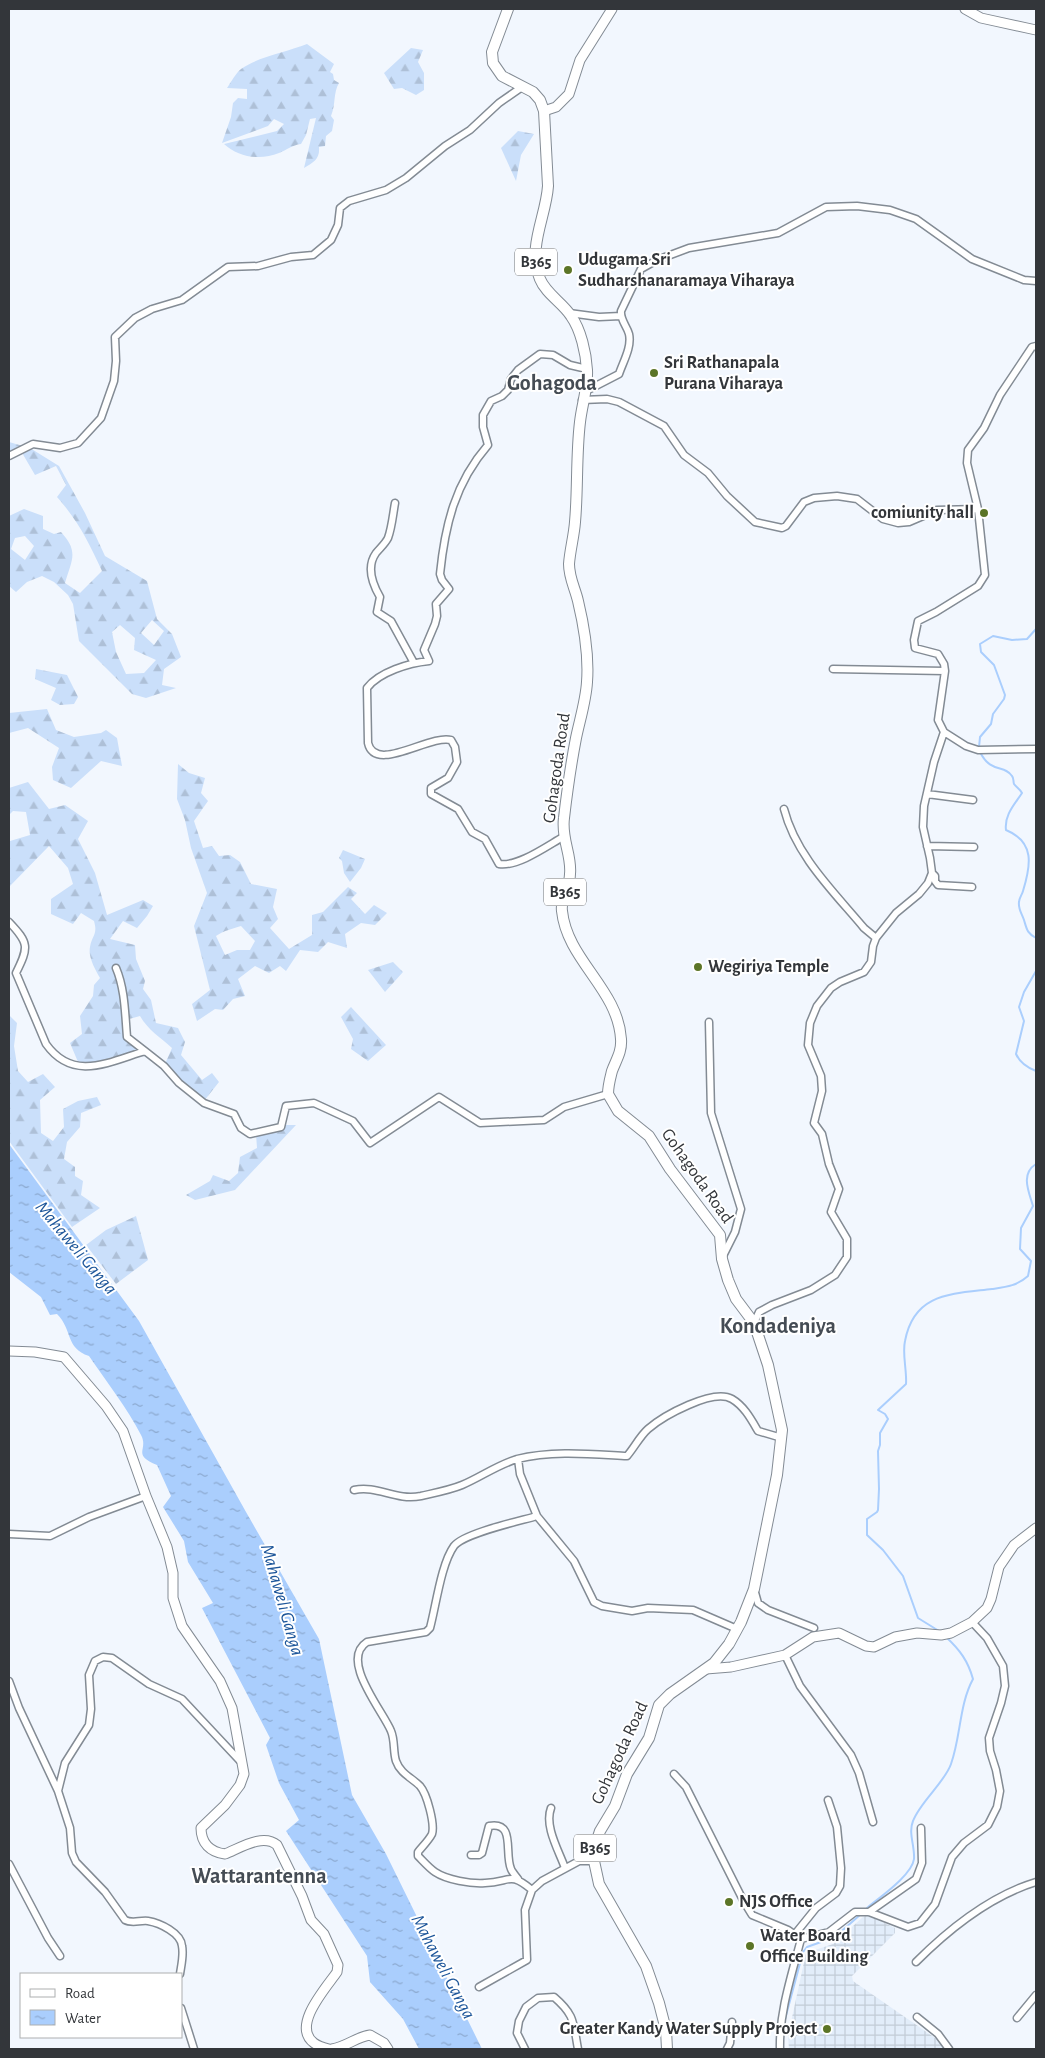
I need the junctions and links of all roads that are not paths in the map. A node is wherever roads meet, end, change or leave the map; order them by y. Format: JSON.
{"nodes":[{"id":1,"x":508,"y":9,"type":"edge"},
{"id":2,"x":612,"y":9,"type":"edge"},
{"id":3,"x":965,"y":9,"type":"edge"},
{"id":4,"x":1036,"y":30,"type":"edge"},
{"id":5,"x":522,"y":87,"type":"junction"},
{"id":6,"x":544,"y":111,"type":"junction"},
{"id":7,"x":1036,"y":281,"type":"edge"},
{"id":8,"x":569,"y":313,"type":"junction"},
{"id":9,"x":620,"y":316,"type":"junction"},
{"id":10,"x":1036,"y":346,"type":"edge"},
{"id":11,"x":587,"y":369,"type":"junction"},
{"id":12,"x":584,"y":395,"type":"junction"},
{"id":13,"x":9,"y":456,"type":"edge"},
{"id":14,"x":395,"y":503,"type":"dead end"},
{"id":15,"x":978,"y":509,"type":"junction"},
{"id":16,"x":414,"y":663,"type":"junction"},
{"id":17,"x":833,"y":669,"type":"dead end"},
{"id":18,"x":945,"y":671,"type":"junction"},
{"id":19,"x":944,"y":732,"type":"junction"},
{"id":20,"x":1036,"y":749,"type":"edge"},
{"id":21,"x":928,"y":794,"type":"junction"},
{"id":22,"x":973,"y":800,"type":"dead end"},
{"id":23,"x":784,"y":809,"type":"dead end"},
{"id":24,"x":563,"y":837,"type":"junction"},
{"id":25,"x":927,"y":846,"type":"junction"},
{"id":26,"x":974,"y":847,"type":"dead end"},
{"id":27,"x":932,"y":873,"type":"junction"},
{"id":28,"x":972,"y":887,"type":"dead end"},
{"id":29,"x":9,"y":922,"type":"edge"},
{"id":30,"x":876,"y":938,"type":"junction"},
{"id":31,"x":116,"y":968,"type":"dead end"},
{"id":32,"x":709,"y":1022,"type":"dead end"},
{"id":33,"x":145,"y":1051,"type":"junction"},
{"id":34,"x":608,"y":1094,"type":"junction"},
{"id":35,"x":722,"y":1259,"type":"junction"},
{"id":36,"x":754,"y":1323,"type":"junction"},
{"id":37,"x":9,"y":1351,"type":"edge"},
{"id":38,"x":782,"y":1438,"type":"junction"},
{"id":39,"x":518,"y":1459,"type":"junction"},
{"id":40,"x":354,"y":1490,"type":"dead end"},
{"id":41,"x":146,"y":1496,"type":"junction"},
{"id":42,"x":537,"y":1516,"type":"junction"},
{"id":43,"x":1036,"y":1528,"type":"edge"},
{"id":44,"x":9,"y":1534,"type":"edge"},
{"id":45,"x":754,"y":1590,"type":"junction"},
{"id":46,"x":972,"y":1622,"type":"junction"},
{"id":47,"x":814,"y":1628,"type":"dead end"},
{"id":48,"x":737,"y":1629,"type":"junction"},
{"id":49,"x":785,"y":1655,"type":"junction"},
{"id":50,"x":706,"y":1669,"type":"junction"},
{"id":51,"x":9,"y":1681,"type":"edge"},
{"id":52,"x":240,"y":1761,"type":"junction"},
{"id":53,"x":674,"y":1774,"type":"dead end"},
{"id":54,"x":58,"y":1791,"type":"junction"},
{"id":55,"x":828,"y":1800,"type":"dead end"},
{"id":56,"x":551,"y":1808,"type":"dead end"},
{"id":57,"x":873,"y":1822,"type":"dead end"},
{"id":58,"x":921,"y":1828,"type":"dead end"},
{"id":59,"x":471,"y":1855,"type":"dead end"},
{"id":60,"x":594,"y":1861,"type":"junction"},
{"id":61,"x":9,"y":1864,"type":"edge"},
{"id":62,"x":565,"y":1868,"type":"junction"},
{"id":63,"x":518,"y":1879,"type":"junction"},
{"id":64,"x":1036,"y":1882,"type":"edge"},
{"id":65,"x":532,"y":1890,"type":"junction"},
{"id":66,"x":869,"y":1912,"type":"junction"},
{"id":67,"x":794,"y":1934,"type":"junction"},
{"id":68,"x":801,"y":1939,"type":"junction"},
{"id":69,"x":60,"y":1956,"type":"dead end"},
{"id":70,"x":916,"y":1962,"type":"dead end"},
{"id":71,"x":180,"y":1973,"type":"edge"},
{"id":72,"x":479,"y":1987,"type":"dead end"},
{"id":73,"x":1036,"y":1995,"type":"edge"},
{"id":74,"x":182,"y":2011,"type":"edge"},
{"id":75,"x":917,"y":2017,"type":"dead end"},
{"id":76,"x":1017,"y":2018,"type":"dead end"},
{"id":77,"x":732,"y":2022,"type":"dead end"},
{"id":78,"x":194,"y":2049,"type":"edge"},
{"id":79,"x":331,"y":2049,"type":"edge"},
{"id":80,"x":388,"y":2049,"type":"edge"},
{"id":81,"x":525,"y":2049,"type":"edge"},
{"id":82,"x":578,"y":2049,"type":"edge"},
{"id":83,"x":667,"y":2049,"type":"edge"},
{"id":84,"x":727,"y":2049,"type":"edge"},
{"id":85,"x":780,"y":2049,"type":"edge"},
{"id":86,"x":949,"y":2049,"type":"edge"}],
"edges":[{"from":1,"to":5,"type":"main road"},
{"from":2,"to":6,"type":"street"},
{"from":3,"to":4,"type":"street"},
{"from":5,"to":6,"type":"main road"},
{"from":5,"to":13,"type":"street"},
{"from":6,"to":8,"type":"main road","number":"B365"},
{"from":7,"to":9,"type":"street"},
{"from":8,"to":9,"type":"street"},
{"from":8,"to":11,"type":"main road","number":"B365"},
{"from":9,"to":12,"type":"street"},
{"from":10,"to":15,"type":"street"},
{"from":11,"to":12,"type":"main road","number":"B365"},
{"from":11,"to":16,"type":"street"},
{"from":12,"to":15,"type":"street"},
{"from":12,"to":24,"type":"main road","name":"Gohagoda Road","number":"B365"},
{"from":14,"to":16,"type":"street"},
{"from":15,"to":18,"type":"street"},
{"from":16,"to":24,"type":"street"},
{"from":17,"to":18,"type":"street"},
{"from":18,"to":19,"type":"street"},
{"from":19,"to":20,"type":"street"},
{"from":19,"to":21,"type":"street"},
{"from":21,"to":22,"type":"street"},
{"from":21,"to":25,"type":"street"},
{"from":23,"to":30,"type":"street"},
{"from":24,"to":34,"type":"main road","name":"Gohagoda Road","number":"B365"},
{"from":25,"to":26,"type":"street"},
{"from":25,"to":27,"type":"street"},
{"from":27,"to":28,"type":"street"},
{"from":27,"to":30,"type":"street"},
{"from":29,"to":33,"type":"street"},
{"from":30,"to":36,"type":"street"},
{"from":31,"to":33,"type":"street"},
{"from":32,"to":35,"type":"street"},
{"from":33,"to":34,"type":"street"},
{"from":34,"to":35,"type":"main road","name":"Gohagoda Road","number":"B365"},
{"from":35,"to":36,"type":"main road","name":"Gohagoda Road","number":"B365"},
{"from":36,"to":38,"type":"main road","name":"Gohagoda Road","number":"B365"},
{"from":37,"to":41,"type":"street"},
{"from":38,"to":39,"type":"street"},
{"from":38,"to":45,"type":"main road","name":"Gohagoda Road","number":"B365"},
{"from":39,"to":40,"type":"street"},
{"from":39,"to":42,"type":"street"},
{"from":41,"to":44,"type":"street"},
{"from":41,"to":52,"type":"street"},
{"from":42,"to":48,"type":"street"},
{"from":42,"to":63,"type":"street"},
{"from":43,"to":46,"type":"street"},
{"from":45,"to":47,"type":"street"},
{"from":45,"to":48,"type":"main road","name":"Gohagoda Road","number":"B365"},
{"from":46,"to":49,"type":"street"},
{"from":46,"to":66,"type":"street"},
{"from":48,"to":50,"type":"main road","name":"Gohagoda Road","number":"B365"},
{"from":49,"to":50,"type":"street"},
{"from":49,"to":57,"type":"street"},
{"from":50,"to":60,"type":"main road","name":"Gohagoda Road","number":"B365"},
{"from":51,"to":54,"type":"street"},
{"from":52,"to":54,"type":"street"},
{"from":52,"to":79,"type":"street"},
{"from":53,"to":67,"type":"street"},
{"from":54,"to":71,"type":"street"},
{"from":55,"to":67,"type":"street"},
{"from":56,"to":62,"type":"street"},
{"from":58,"to":66,"type":"street"},
{"from":59,"to":63,"type":"street"},
{"from":60,"to":62,"type":"street"},
{"from":60,"to":83,"type":"main road","name":"Gohagoda Road","number":"B365"},
{"from":61,"to":69,"type":"street"},
{"from":62,"to":65,"type":"street"},
{"from":63,"to":65,"type":"street"},
{"from":64,"to":70,"type":"street"},
{"from":65,"to":72,"type":"street"},
{"from":66,"to":68,"type":"street"},
{"from":67,"to":68,"type":"street"},
{"from":68,"to":85,"type":"street"},
{"from":73,"to":76,"type":"street"},
{"from":74,"to":78,"type":"street"},
{"from":75,"to":86,"type":"street"},
{"from":77,"to":84,"type":"street"},
{"from":79,"to":80,"type":"street"},
{"from":81,"to":82,"type":"street"}]}
